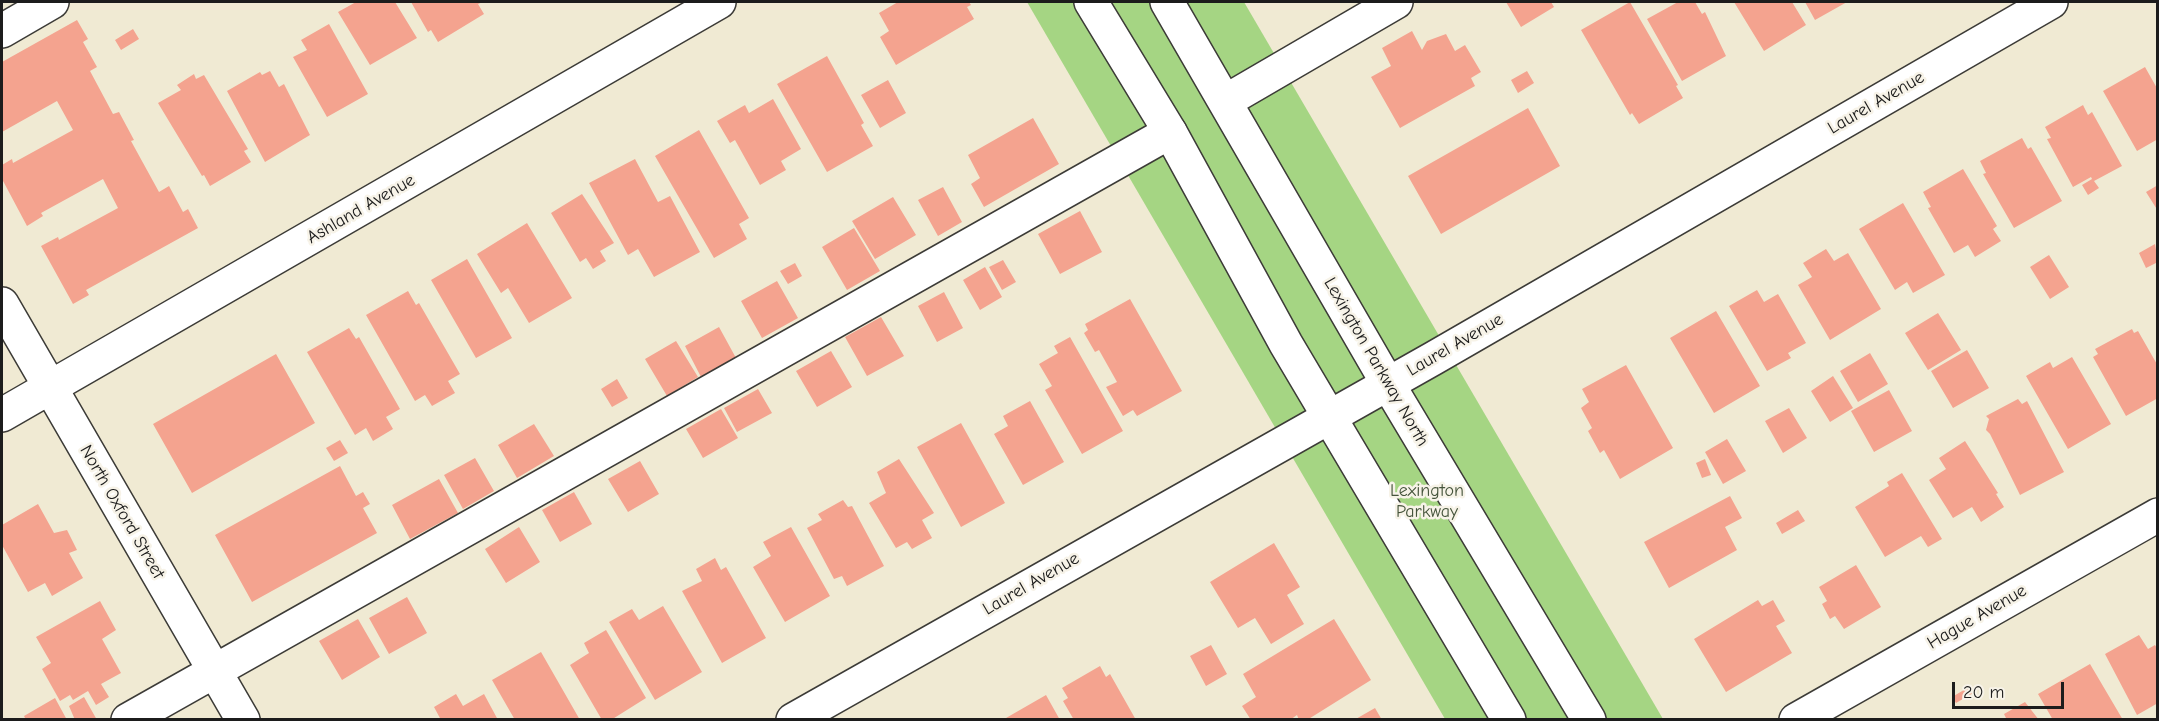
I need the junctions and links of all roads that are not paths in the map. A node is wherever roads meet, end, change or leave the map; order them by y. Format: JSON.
{"nodes":[{"id":1,"x":52,"y":2,"type":"edge"},
{"id":2,"x":719,"y":2,"type":"edge"},
{"id":3,"x":1091,"y":2,"type":"edge"},
{"id":4,"x":1167,"y":2,"type":"edge"},
{"id":5,"x":1396,"y":2,"type":"edge"},
{"id":6,"x":2051,"y":2,"type":"edge"},
{"id":7,"x":2,"y":31,"type":"edge"},
{"id":8,"x":1226,"y":101,"type":"junction"},
{"id":9,"x":1170,"y":132,"type":"junction"},
{"id":10,"x":2,"y":304,"type":"edge"},
{"id":11,"x":1388,"y":384,"type":"junction"},
{"id":12,"x":51,"y":389,"type":"junction"},
{"id":13,"x":2,"y":415,"type":"edge"},
{"id":14,"x":1329,"y":415,"type":"junction"},
{"id":15,"x":2157,"y":515,"type":"edge"},
{"id":16,"x":214,"y":669,"type":"junction"},
{"id":17,"x":128,"y":720,"type":"edge"},
{"id":18,"x":243,"y":720,"type":"edge"},
{"id":19,"x":793,"y":720,"type":"edge"},
{"id":20,"x":1509,"y":720,"type":"edge"},
{"id":21,"x":1589,"y":720,"type":"edge"},
{"id":22,"x":1796,"y":720,"type":"edge"}],
"edges":[{"from":1,"to":7,"type":"street"},
{"from":2,"to":12,"type":"street","name":"Ashland Avenue"},
{"from":3,"to":9,"type":"street"},
{"from":4,"to":8,"type":"street","name":"Lexington Parkway North"},
{"from":5,"to":8,"type":"street"},
{"from":6,"to":11,"type":"street","name":"Laurel Avenue"},
{"from":8,"to":11,"type":"street","name":"Lexington Parkway North"},
{"from":9,"to":14,"type":"street"},
{"from":9,"to":16,"type":"street"},
{"from":10,"to":12,"type":"street","name":"North Oxford Street"},
{"from":11,"to":14,"type":"street","name":"Laurel Avenue"},
{"from":11,"to":21,"type":"street","name":"Lexington Parkway North"},
{"from":12,"to":13,"type":"street","name":"Ashland Avenue"},
{"from":12,"to":16,"type":"street","name":"North Oxford Street"},
{"from":14,"to":19,"type":"street","name":"Laurel Avenue"},
{"from":14,"to":20,"type":"street"},
{"from":15,"to":22,"type":"street","name":"Hague Avenue"},
{"from":16,"to":17,"type":"street"},
{"from":16,"to":18,"type":"street","name":"North Oxford Street"}]}
